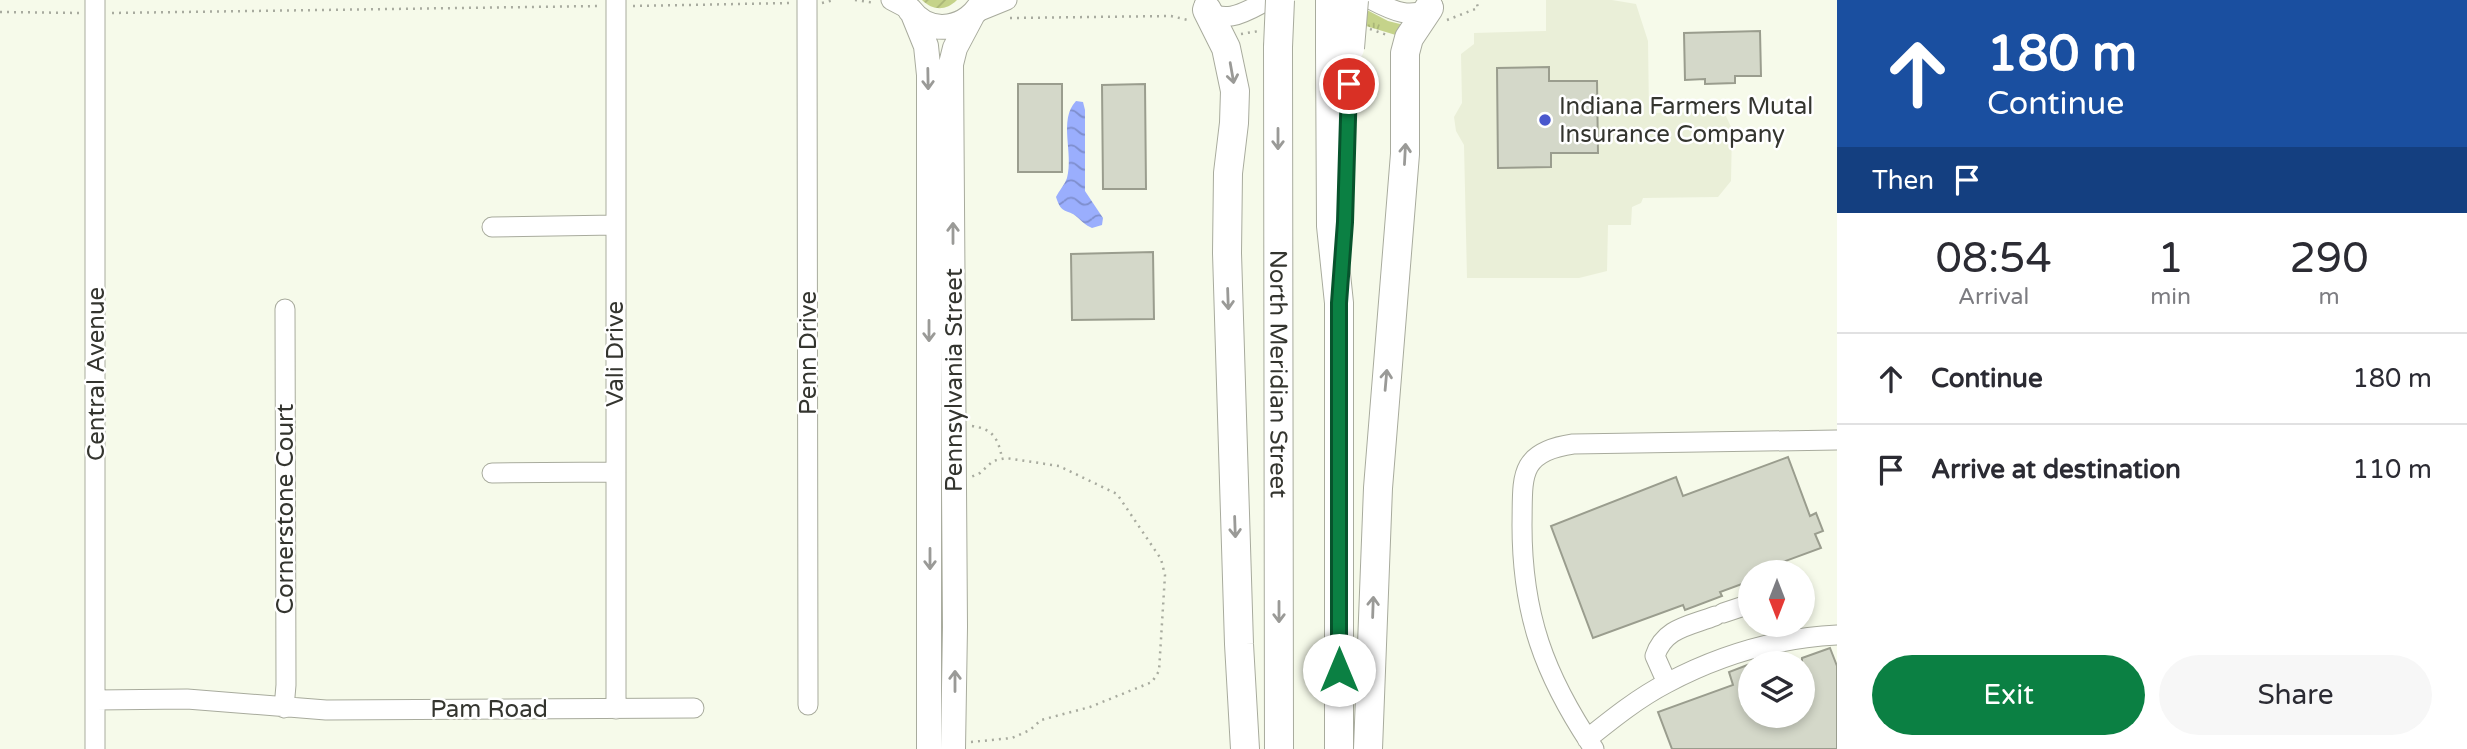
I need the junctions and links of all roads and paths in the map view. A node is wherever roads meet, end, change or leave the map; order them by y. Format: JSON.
{"nodes":[{"id":1,"x":834,"y":0,"type":"edge"},
{"id":2,"x":855,"y":0,"type":"edge"},
{"id":3,"x":1269,"y":0,"type":"edge"},
{"id":4,"x":1280,"y":0,"type":"edge"},
{"id":5,"x":1330,"y":0,"type":"edge"},
{"id":6,"x":1354,"y":0,"type":"edge"},
{"id":7,"x":1372,"y":0,"type":"edge"},
{"id":8,"x":1476,"y":0,"type":"edge"},
{"id":9,"x":809,"y":2,"type":"edge"},
{"id":10,"x":616,"y":3,"type":"edge"},
{"id":11,"x":899,"y":5,"type":"edge"},
{"id":12,"x":95,"y":7,"type":"edge"},
{"id":13,"x":1438,"y":7,"type":"edge"},
{"id":14,"x":1010,"y":9,"type":"edge"},
{"id":15,"x":1200,"y":9,"type":"edge"},
{"id":16,"x":977,"y":10,"type":"edge"},
{"id":17,"x":0,"y":12,"type":"edge"},
{"id":18,"x":1022,"y":18,"type":"junction"},
{"id":19,"x":1340,"y":49,"type":"junction"},
{"id":20,"x":615,"y":225,"type":"junction"},
{"id":21,"x":492,"y":227,"type":"dead end"},
{"id":22,"x":285,"y":309,"type":"dead end"},
{"id":23,"x":968,"y":425,"type":"dead end"},
{"id":24,"x":1837,"y":440,"type":"edge"},
{"id":25,"x":1002,"y":458,"type":"junction"},
{"id":26,"x":616,"y":471,"type":"junction"},
{"id":27,"x":492,"y":473,"type":"dead end"},
{"id":28,"x":968,"y":478,"type":"dead end"},
{"id":29,"x":1738,"y":608,"type":"edge"},
{"id":30,"x":1815,"y":632,"type":"edge"},
{"id":31,"x":1837,"y":635,"type":"edge"},
{"id":32,"x":1784,"y":637,"type":"edge"},
{"id":33,"x":1667,"y":683,"type":"junction"},
{"id":34,"x":96,"y":700,"type":"junction"},
{"id":35,"x":808,"y":705,"type":"dead end"},
{"id":36,"x":284,"y":708,"type":"junction"},
{"id":37,"x":694,"y":708,"type":"dead end"},
{"id":38,"x":616,"y":709,"type":"junction"},
{"id":39,"x":1590,"y":744,"type":"edge"},
{"id":40,"x":961,"y":746,"type":"edge"},
{"id":41,"x":95,"y":749,"type":"edge"},
{"id":42,"x":929,"y":749,"type":"edge"},
{"id":43,"x":1245,"y":749,"type":"edge"},
{"id":44,"x":1279,"y":749,"type":"edge"},
{"id":45,"x":1339,"y":749,"type":"edge"},
{"id":46,"x":1368,"y":749,"type":"edge"}],
"edges":[{"from":1,"to":9,"type":"path"},
{"from":2,"to":11,"type":"path"},
{"from":3,"to":15,"type":"street"},
{"from":4,"to":44,"type":"highway","name":"North Meridian Street","one_way":true,"bridge":true},
{"from":5,"to":19,"type":"highway","bridge":true},
{"from":6,"to":19,"type":"highway","bridge":true},
{"from":7,"to":13,"type":"street"},
{"from":8,"to":13,"type":"path"},
{"from":9,"to":10,"type":"path"},
{"from":9,"to":35,"type":"street","name":"Penn Drive"},
{"from":10,"to":12,"type":"path"},
{"from":10,"to":20,"type":"street","name":"Vali Drive"},
{"from":11,"to":16,"type":"main road"},
{"from":11,"to":42,"type":"main road","name":"Pennsylvania Street","one_way":true},
{"from":12,"to":17,"type":"path"},
{"from":12,"to":34,"type":"street","name":"Central Avenue"},
{"from":46,"to":13,"type":"highway","one_way":true},
{"from":14,"to":16,"type":"street"},
{"from":14,"to":18,"type":"path"},
{"from":14,"to":18,"type":"path"},
{"from":15,"to":18,"type":"path"},
{"from":15,"to":43,"type":"highway","one_way":true},
{"from":40,"to":16,"type":"main road","name":"Pennsylvania Street","one_way":true},
{"from":19,"to":45,"type":"highway"},
{"from":20,"to":21,"type":"street"},
{"from":20,"to":26,"type":"street","name":"Vali Drive"},
{"from":22,"to":36,"type":"street","name":"Cornerstone Court"},
{"from":23,"to":25,"type":"path"},
{"from":24,"to":39,"type":"street"},
{"from":25,"to":28,"type":"path"},
{"from":25,"to":40,"type":"path"},
{"from":26,"to":27,"type":"street"},
{"from":26,"to":38,"type":"street","name":"Vali Drive"},
{"from":29,"to":33,"type":"street"},
{"from":30,"to":31,"type":"street"},
{"from":32,"to":33,"type":"street"},
{"from":33,"to":39,"type":"street"},
{"from":34,"to":36,"type":"street","name":"Pam Road"},
{"from":34,"to":41,"type":"street","name":"Central Avenue"},
{"from":36,"to":38,"type":"street","name":"Pam Road"},
{"from":37,"to":38,"type":"street","name":"Pam Road"}]}
